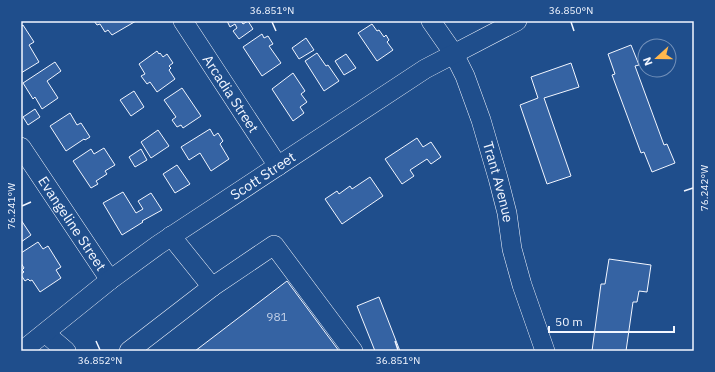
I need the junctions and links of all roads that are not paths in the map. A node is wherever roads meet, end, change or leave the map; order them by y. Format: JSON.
{"nodes":[{"id":1,"x":183,"y":21,"type":"edge"},
{"id":2,"x":431,"y":21,"type":"edge"},
{"id":3,"x":517,"y":21,"type":"edge"},
{"id":4,"x":454,"y":54,"type":"junction"},
{"id":5,"x":21,"y":147,"type":"edge"},
{"id":6,"x":278,"y":166,"type":"junction"},
{"id":7,"x":171,"y":236,"type":"junction"},
{"id":8,"x":110,"y":280,"type":"junction"},
{"id":9,"x":212,"y":287,"type":"junction"},
{"id":10,"x":45,"y":333,"type":"junction"},
{"id":11,"x":22,"y":351,"type":"edge"},
{"id":12,"x":66,"y":351,"type":"edge"},
{"id":13,"x":129,"y":351,"type":"edge"},
{"id":14,"x":353,"y":351,"type":"edge"},
{"id":15,"x":545,"y":351,"type":"edge"}],
"edges":[{"from":1,"to":6,"type":"street","name":"Arcadia Street"},
{"from":2,"to":4,"type":"street","name":"Trant Avenue"},
{"from":3,"to":4,"type":"street","name":"Scott Street"},
{"from":4,"to":6,"type":"street","name":"Scott Street"},
{"from":4,"to":15,"type":"street","name":"Trant Avenue"},
{"from":5,"to":8,"type":"street","name":"Evangeline Street"},
{"from":6,"to":7,"type":"street","name":"Scott Street"},
{"from":7,"to":8,"type":"street","name":"Scott Street"},
{"from":7,"to":9,"type":"street"},
{"from":8,"to":10,"type":"street","name":"Scott Street"},
{"from":9,"to":13,"type":"street"},
{"from":9,"to":14,"type":"street"},
{"from":10,"to":11,"type":"street","name":"Scott Street"},
{"from":10,"to":12,"type":"street"}]}
